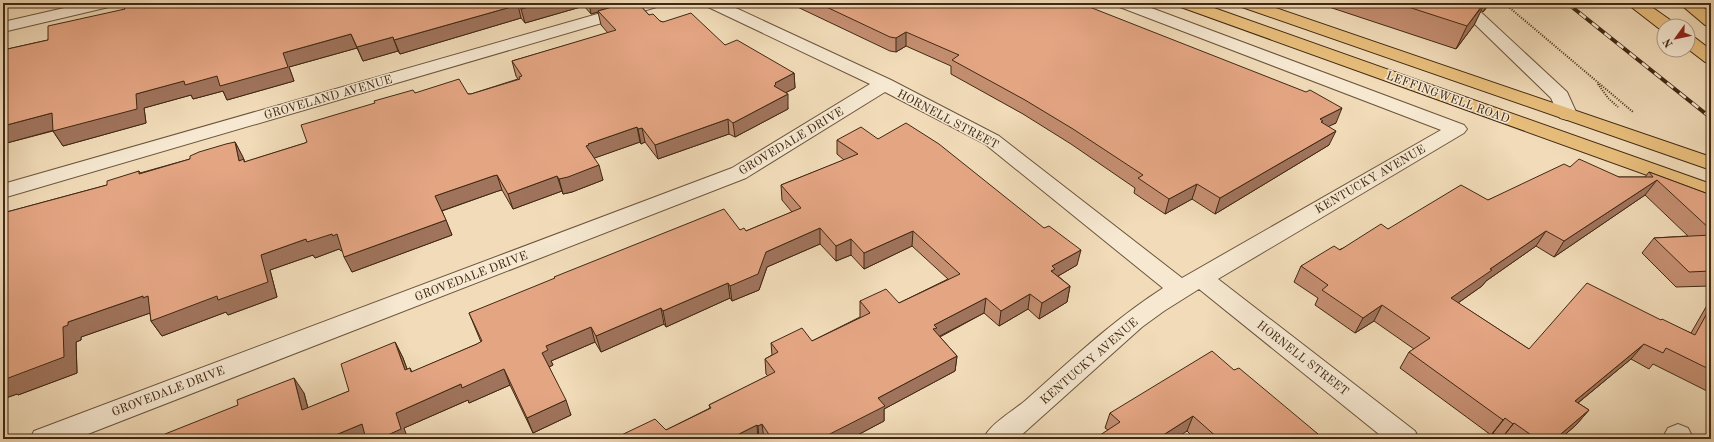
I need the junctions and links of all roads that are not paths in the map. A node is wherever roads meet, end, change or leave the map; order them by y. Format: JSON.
{"nodes":[{"id":1,"x":107,"y":3,"type":"edge"},
{"id":2,"x":654,"y":3,"type":"edge"},
{"id":3,"x":712,"y":3,"type":"edge"},
{"id":4,"x":1124,"y":3,"type":"edge"},
{"id":5,"x":1184,"y":3,"type":"edge"},
{"id":6,"x":1245,"y":3,"type":"edge"},
{"id":7,"x":1461,"y":3,"type":"edge"},
{"id":8,"x":1636,"y":3,"type":"edge"},
{"id":9,"x":1687,"y":3,"type":"edge"},
{"id":10,"x":1656,"y":18,"type":"edge"},
{"id":11,"x":1711,"y":21,"type":"edge"},
{"id":12,"x":3,"y":27,"type":"edge"},
{"id":13,"x":1696,"y":47,"type":"edge"},
{"id":14,"x":1711,"y":58,"type":"edge"},
{"id":15,"x":884,"y":84,"type":"junction"},
{"id":16,"x":1567,"y":114,"type":"junction"},
{"id":17,"x":1711,"y":164,"type":"edge"},
{"id":18,"x":3,"y":191,"type":"edge"},
{"id":19,"x":1711,"y":191,"type":"edge"},
{"id":20,"x":1190,"y":283,"type":"junction"},
{"id":21,"x":44,"y":439,"type":"edge"},
{"id":22,"x":997,"y":439,"type":"edge"},
{"id":23,"x":1405,"y":439,"type":"edge"}],
"edges":[{"from":1,"to":12,"type":"street"},
{"from":2,"to":18,"type":"street","name":"GROVELAND AVENUE"},
{"from":3,"to":15,"type":"street","name":"HORNELL STREET"},
{"from":4,"to":20,"type":"street","name":"KENTUCKY AVENUE"},
{"from":5,"to":19,"type":"main road","name":"LEFFINGWELL ROAD"},
{"from":6,"to":16,"type":"main road","name":"LEFFINGWELL ROAD"},
{"from":7,"to":16,"type":"street"},
{"from":8,"to":10,"type":"main road"},
{"from":9,"to":11,"type":"main road"},
{"from":13,"to":14,"type":"main road"},
{"from":15,"to":20,"type":"street","name":"HORNELL STREET"},
{"from":15,"to":21,"type":"street","name":"GROVEDALE DRIVE"},
{"from":16,"to":17,"type":"main road","name":"LEFFINGWELL ROAD"},
{"from":20,"to":22,"type":"street","name":"KENTUCKY AVENUE"},
{"from":20,"to":23,"type":"street","name":"HORNELL STREET"}]}
